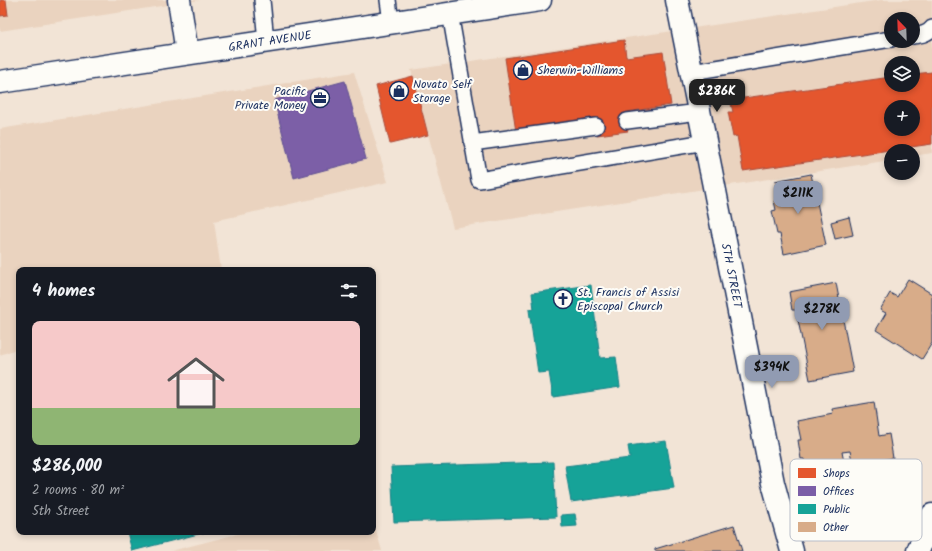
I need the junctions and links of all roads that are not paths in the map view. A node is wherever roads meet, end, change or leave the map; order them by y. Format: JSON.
{"nodes":[{"id":1,"x":179,"y":0,"type":"edge"},
{"id":2,"x":262,"y":0,"type":"edge"},
{"id":3,"x":388,"y":0,"type":"edge"},
{"id":4,"x":540,"y":0,"type":"edge"},
{"id":5,"x":677,"y":0,"type":"edge"},
{"id":6,"x":450,"y":13,"type":"junction"},
{"id":7,"x":391,"y":22,"type":"junction"},
{"id":8,"x":932,"y":28,"type":"edge"},
{"id":9,"x":920,"y":34,"type":"edge"},
{"id":10,"x":884,"y":40,"type":"edge"},
{"id":11,"x":266,"y":41,"type":"junction"},
{"id":12,"x":187,"y":53,"type":"junction"},
{"id":13,"x":692,"y":72,"type":"junction"},
{"id":14,"x":0,"y":82,"type":"edge"},
{"id":15,"x":699,"y":112,"type":"junction"},
{"id":16,"x":627,"y":121,"type":"dead end"},
{"id":17,"x":596,"y":126,"type":"dead end"},
{"id":18,"x":705,"y":142,"type":"junction"},
{"id":19,"x":472,"y":143,"type":"junction"},
{"id":20,"x":932,"y":515,"type":"edge"},
{"id":21,"x":922,"y":541,"type":"edge"},
{"id":22,"x":922,"y":541,"type":"edge"},
{"id":23,"x":792,"y":551,"type":"edge"},
{"id":24,"x":918,"y":551,"type":"edge"}],
"edges":[{"from":1,"to":12,"type":"street"},
{"from":2,"to":11,"type":"lane"},
{"from":3,"to":7,"type":"lane"},
{"from":4,"to":6,"type":"street","name":"GRANT AVENUE"},
{"from":5,"to":13,"type":"street","name":"5TH STREET"},
{"from":6,"to":7,"type":"street","name":"GRANT AVENUE"},
{"from":6,"to":19,"type":"lane"},
{"from":7,"to":11,"type":"street","name":"GRANT AVENUE"},
{"from":8,"to":9,"type":"lane"},
{"from":10,"to":13,"type":"lane"},
{"from":11,"to":12,"type":"street","name":"GRANT AVENUE"},
{"from":12,"to":14,"type":"street","name":"GRANT AVENUE"},
{"from":13,"to":15,"type":"street","name":"5TH STREET"},
{"from":15,"to":16,"type":"lane"},
{"from":15,"to":18,"type":"street","name":"5TH STREET"},
{"from":17,"to":19,"type":"lane"},
{"from":18,"to":19,"type":"lane"},
{"from":18,"to":23,"type":"street","name":"5TH STREET"},
{"from":20,"to":21,"type":"street"},
{"from":22,"to":24,"type":"street"}]}
